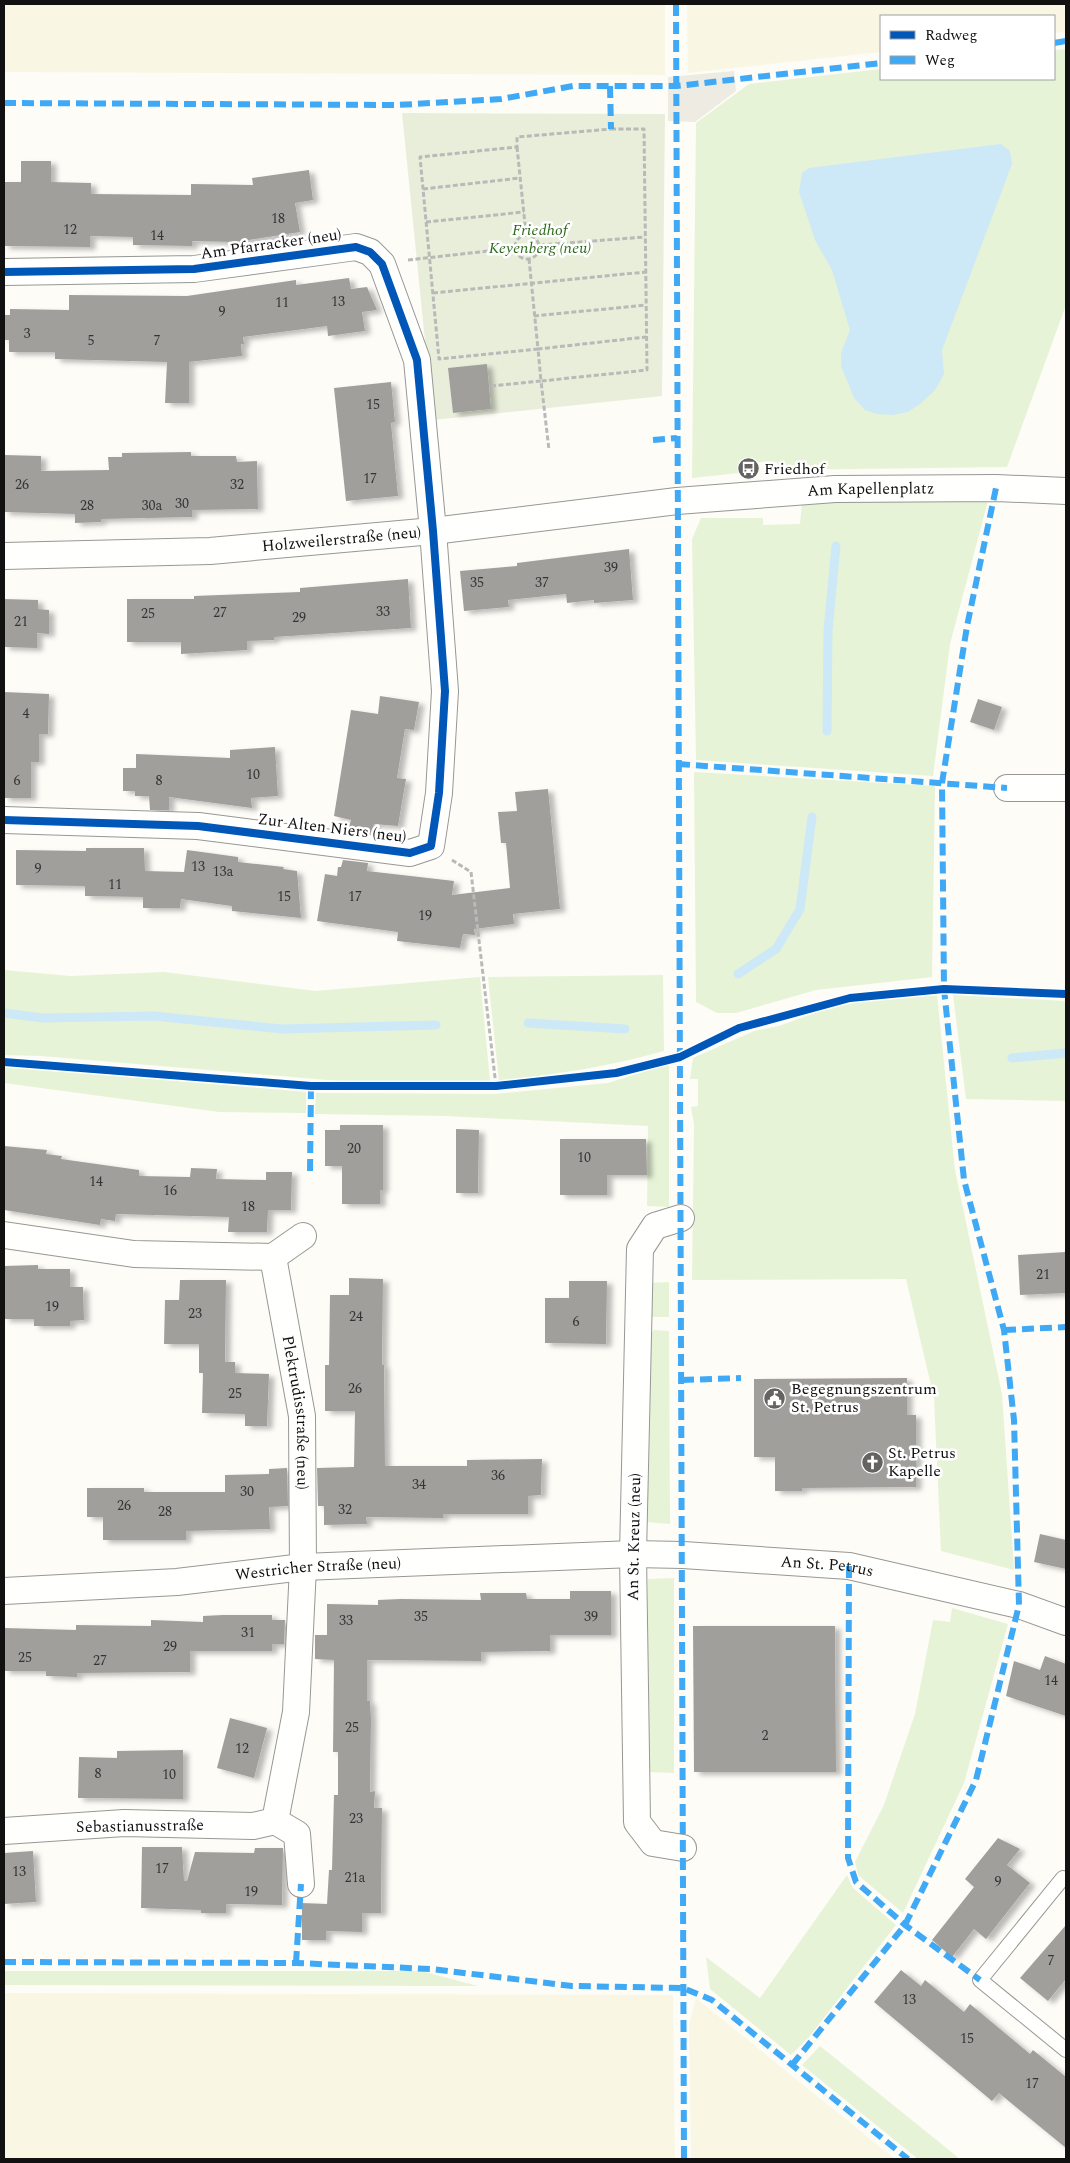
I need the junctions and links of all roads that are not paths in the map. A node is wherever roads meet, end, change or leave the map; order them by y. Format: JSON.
{"nodes":[{"id":1,"x":4,"y":272,"type":"edge"},
{"id":2,"x":1066,"y":491,"type":"edge"},
{"id":3,"x":677,"y":501,"type":"joint"},
{"id":4,"x":433,"y":531,"type":"junction"},
{"id":5,"x":4,"y":556,"type":"edge"},
{"id":6,"x":1007,"y":788,"type":"dead end"},
{"id":7,"x":1066,"y":788,"type":"edge"},
{"id":8,"x":4,"y":820,"type":"edge"},
{"id":9,"x":681,"y":1218,"type":"dead end"},
{"id":10,"x":4,"y":1235,"type":"edge"},
{"id":11,"x":303,"y":1236,"type":"dead end"},
{"id":12,"x":273,"y":1257,"type":"junction"},
{"id":13,"x":632,"y":1554,"type":"junction"},
{"id":14,"x":303,"y":1567,"type":"junction"},
{"id":15,"x":4,"y":1591,"type":"edge"},
{"id":16,"x":1066,"y":1622,"type":"edge"},
{"id":17,"x":275,"y":1820,"type":"junction"},
{"id":18,"x":4,"y":1831,"type":"edge"},
{"id":19,"x":683,"y":1848,"type":"dead end"},
{"id":20,"x":1063,"y":1878,"type":"dead end"},
{"id":21,"x":301,"y":1884,"type":"dead end"},
{"id":22,"x":1066,"y":2050,"type":"edge"}],
"edges":[{"from":1,"to":4,"type":"street","name":"Am Pfarracker (neu)"},
{"from":2,"to":3,"type":"street","name":"Am Kapellenplatz"},
{"from":3,"to":4,"type":"street","name":"Holzweilerstraße (neu)"},
{"from":4,"to":5,"type":"street","name":"Holzweilerstraße (neu)"},
{"from":4,"to":8,"type":"street","name":"Zur Alten Niers (neu)"},
{"from":6,"to":7,"type":"street"},
{"from":9,"to":13,"type":"street","name":"An St. Kreuz (neu)"},
{"from":10,"to":12,"type":"street"},
{"from":11,"to":12,"type":"street"},
{"from":12,"to":14,"type":"street","name":"Plektrudisstraße (neu)"},
{"from":13,"to":14,"type":"street","name":"Westricher Straße (neu)"},
{"from":13,"to":16,"type":"street","name":"An St. Petrus"},
{"from":13,"to":19,"type":"street","name":"An St. Kreuz (neu)"},
{"from":14,"to":15,"type":"street","name":"Westricher Straße (neu)"},
{"from":14,"to":17,"type":"street"},
{"from":17,"to":18,"type":"street","name":"Sebastianusstraße"},
{"from":17,"to":21,"type":"street"},
{"from":20,"to":22,"type":"lane"}]}
